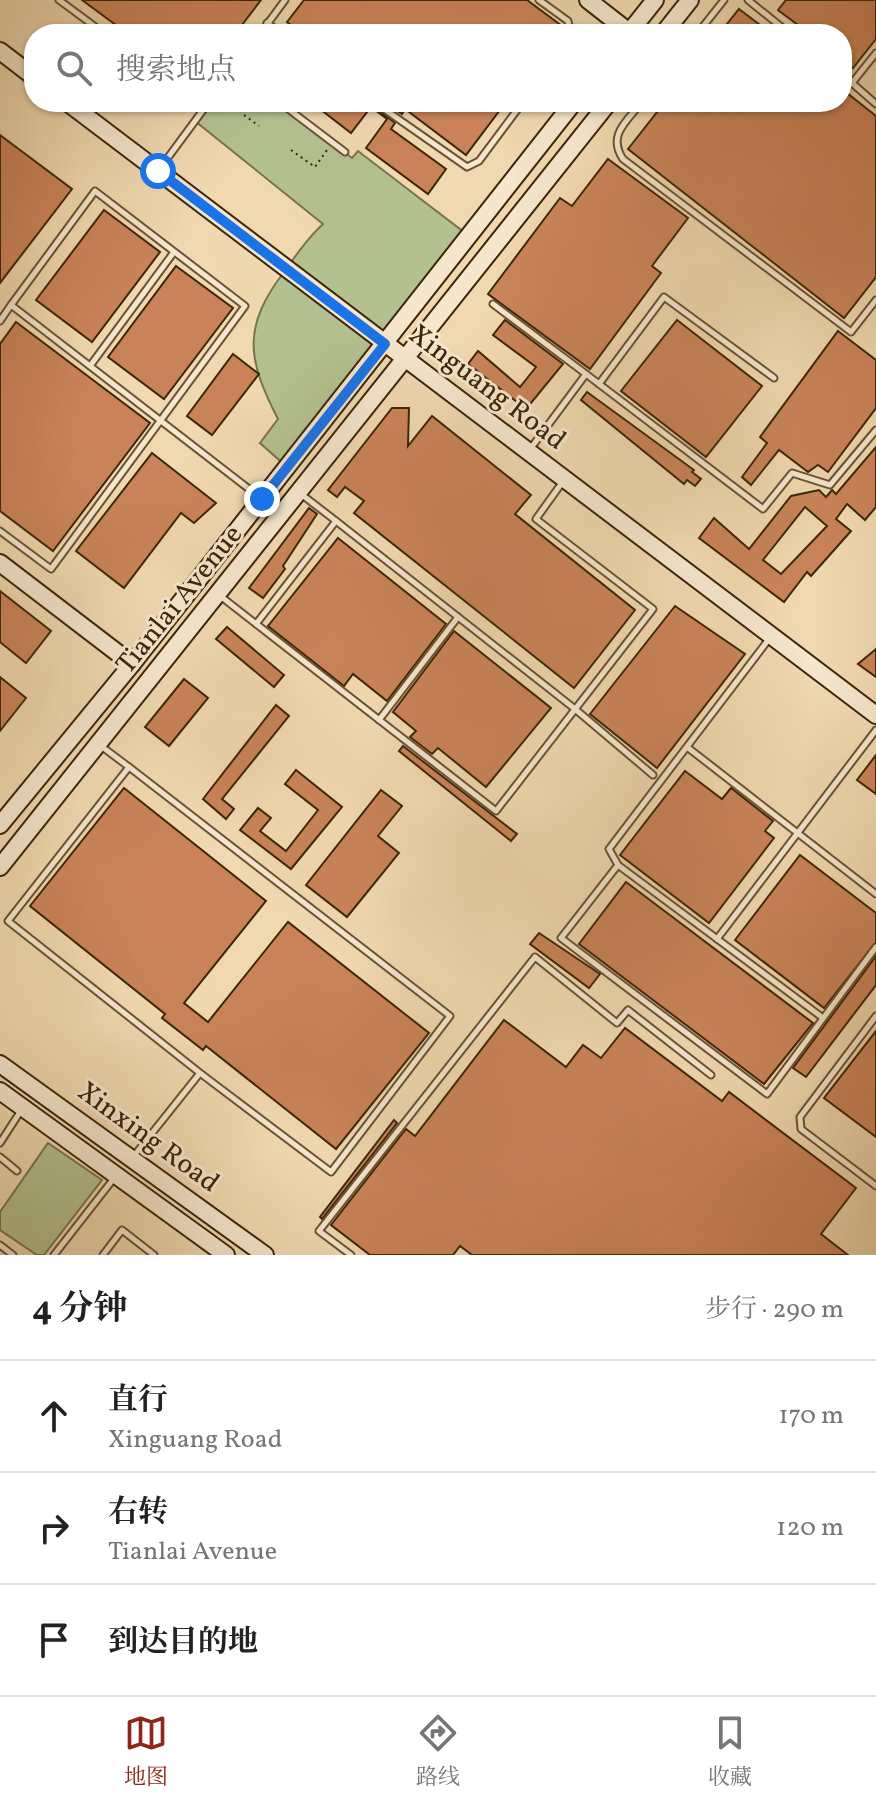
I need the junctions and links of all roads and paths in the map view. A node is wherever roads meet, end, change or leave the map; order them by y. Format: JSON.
{"nodes":[{"id":1,"x":59,"y":0,"type":"edge"},
{"id":2,"x":285,"y":0,"type":"edge"},
{"id":3,"x":539,"y":0,"type":"edge"},
{"id":4,"x":588,"y":0,"type":"edge"},
{"id":5,"x":654,"y":0,"type":"edge"},
{"id":6,"x":690,"y":0,"type":"edge"},
{"id":7,"x":724,"y":0,"type":"edge"},
{"id":8,"x":748,"y":0,"type":"edge"},
{"id":9,"x":267,"y":23,"type":"edge"},
{"id":10,"x":91,"y":24,"type":"edge"},
{"id":11,"x":569,"y":24,"type":"edge"},
{"id":12,"x":618,"y":24,"type":"edge"},
{"id":13,"x":636,"y":24,"type":"edge"},
{"id":14,"x":671,"y":24,"type":"edge"},
{"id":15,"x":705,"y":24,"type":"edge"},
{"id":16,"x":778,"y":24,"type":"edge"},
{"id":17,"x":0,"y":51,"type":"edge"},
{"id":18,"x":876,"y":53,"type":"edge"},
{"id":19,"x":24,"y":69,"type":"edge"},
{"id":20,"x":852,"y":83,"type":"joint"},
{"id":21,"x":876,"y":104,"type":"edge"},
{"id":22,"x":80,"y":112,"type":"edge"},
{"id":23,"x":202,"y":112,"type":"edge"},
{"id":24,"x":292,"y":112,"type":"edge"},
{"id":25,"x":388,"y":112,"type":"edge"},
{"id":26,"x":516,"y":112,"type":"edge"},
{"id":27,"x":566,"y":112,"type":"edge"},
{"id":28,"x":601,"y":112,"type":"edge"},
{"id":29,"x":634,"y":112,"type":"edge"},
{"id":30,"x":244,"y":115,"type":"dead end"},
{"id":31,"x":259,"y":126,"type":"dead end"},
{"id":32,"x":333,"y":142,"type":"junction"},
{"id":33,"x":291,"y":150,"type":"dead end"},
{"id":34,"x":345,"y":152,"type":"dead end"},
{"id":35,"x":158,"y":171,"type":"junction"},
{"id":36,"x":174,"y":252,"type":"junction"},
{"id":37,"x":876,"y":300,"type":"edge"},
{"id":38,"x":493,"y":304,"type":"dead end"},
{"id":39,"x":11,"y":305,"type":"junction"},
{"id":40,"x":0,"y":321,"type":"edge"},
{"id":41,"x":385,"y":344,"type":"junction"},
{"id":42,"x":406,"y":359,"type":"junction"},
{"id":43,"x":90,"y":366,"type":"junction"},
{"id":44,"x":586,"y":374,"type":"junction"},
{"id":45,"x":774,"y":378,"type":"dead end"},
{"id":46,"x":599,"y":384,"type":"junction"},
{"id":47,"x":161,"y":421,"type":"junction"},
{"id":48,"x":876,"y":430,"type":"edge"},
{"id":49,"x":528,"y":452,"type":"junction"},
{"id":50,"x":565,"y":479,"type":"junction"},
{"id":51,"x":300,"y":494,"type":"junction"},
{"id":52,"x":262,"y":499,"type":"junction"},
{"id":53,"x":336,"y":521,"type":"junction"},
{"id":54,"x":0,"y":531,"type":"edge"},
{"id":55,"x":0,"y":563,"type":"edge"},
{"id":56,"x":218,"y":594,"type":"junction"},
{"id":57,"x":458,"y":617,"type":"junction"},
{"id":58,"x":256,"y":624,"type":"junction"},
{"id":59,"x":771,"y":636,"type":"junction"},
{"id":60,"x":132,"y":664,"type":"junction"},
{"id":61,"x":575,"y":709,"type":"junction"},
{"id":62,"x":876,"y":715,"type":"edge"},
{"id":63,"x":379,"y":720,"type":"junction"},
{"id":64,"x":876,"y":730,"type":"edge"},
{"id":65,"x":98,"y":744,"type":"junction"},
{"id":66,"x":687,"y":747,"type":"junction"},
{"id":67,"x":129,"y":767,"type":"junction"},
{"id":68,"x":653,"y":775,"type":"dead end"},
{"id":69,"x":0,"y":825,"type":"edge"},
{"id":70,"x":797,"y":833,"type":"junction"},
{"id":71,"x":618,"y":865,"type":"junction"},
{"id":72,"x":0,"y":867,"type":"edge"},
{"id":73,"x":876,"y":894,"type":"edge"},
{"id":74,"x":717,"y":939,"type":"junction"},
{"id":75,"x":876,"y":947,"type":"edge"},
{"id":76,"x":876,"y":1016,"type":"edge"},
{"id":77,"x":823,"y":1018,"type":"junction"},
{"id":78,"x":0,"y":1064,"type":"edge"},
{"id":79,"x":200,"y":1073,"type":"junction"},
{"id":80,"x":711,"y":1075,"type":"dead end"},
{"id":81,"x":0,"y":1091,"type":"edge"},
{"id":82,"x":23,"y":1108,"type":"junction"},
{"id":83,"x":0,"y":1143,"type":"edge"},
{"id":84,"x":0,"y":1157,"type":"edge"},
{"id":85,"x":132,"y":1158,"type":"junction"},
{"id":86,"x":17,"y":1171,"type":"dead end"},
{"id":87,"x":116,"y":1175,"type":"junction"},
{"id":88,"x":876,"y":1186,"type":"edge"},
{"id":89,"x":0,"y":1245,"type":"edge"},
{"id":90,"x":151,"y":1254,"type":"edge"},
{"id":91,"x":13,"y":1255,"type":"edge"},
{"id":92,"x":54,"y":1255,"type":"edge"},
{"id":93,"x":103,"y":1255,"type":"edge"},
{"id":94,"x":226,"y":1255,"type":"edge"},
{"id":95,"x":265,"y":1255,"type":"edge"},
{"id":96,"x":351,"y":1255,"type":"edge"}],
"edges":[{"from":1,"to":10,"type":"lane"},
{"from":2,"to":9,"type":"lane"},
{"from":3,"to":11,"type":"lane"},
{"from":4,"to":12,"type":"main road"},
{"from":5,"to":13,"type":"main road"},
{"from":6,"to":14,"type":"main road"},
{"from":7,"to":15,"type":"lane"},
{"from":8,"to":16,"type":"lane"},
{"from":17,"to":19,"type":"main road"},
{"from":18,"to":20,"type":"lane"},
{"from":20,"to":21,"type":"lane"},
{"from":22,"to":35,"type":"main road","name":"Xinguang Road"},
{"from":23,"to":35,"type":"lane"},
{"from":24,"to":32,"type":"lane"},
{"from":25,"to":26,"type":"lane"},
{"from":27,"to":41,"type":"main road","name":"Tianlai Avenue"},
{"from":28,"to":42,"type":"main road","name":"Tianlai Avenue"},
{"from":29,"to":37,"type":"lane"},
{"from":30,"to":31,"type":"path"},
{"from":32,"to":33,"type":"path"},
{"from":32,"to":34,"type":"lane"},
{"from":35,"to":41,"type":"main road","name":"Xinguang Road"},
{"from":36,"to":39,"type":"lane"},
{"from":36,"to":43,"type":"lane"},
{"from":36,"to":47,"type":"lane"},
{"from":38,"to":44,"type":"lane"},
{"from":39,"to":40,"type":"lane"},
{"from":39,"to":43,"type":"lane"},
{"from":41,"to":42,"type":"main road","name":"Xinguang Road"},
{"from":41,"to":52,"type":"main road","name":"Tianlai Avenue"},
{"from":42,"to":49,"type":"main road","name":"Xinguang Road"},
{"from":42,"to":51,"type":"main road","name":"Tianlai Avenue"},
{"from":43,"to":47,"type":"lane"},
{"from":44,"to":46,"type":"lane"},
{"from":44,"to":49,"type":"lane"},
{"from":45,"to":46,"type":"lane"},
{"from":46,"to":48,"type":"lane"},
{"from":47,"to":52,"type":"lane"},
{"from":47,"to":54,"type":"lane"},
{"from":49,"to":50,"type":"main road","name":"Xinguang Road"},
{"from":50,"to":59,"type":"main road","name":"Xinguang Road"},
{"from":50,"to":61,"type":"lane"},
{"from":51,"to":53,"type":"lane"},
{"from":51,"to":56,"type":"main road","name":"Tianlai Avenue"},
{"from":52,"to":60,"type":"main road","name":"Tianlai Avenue"},
{"from":53,"to":57,"type":"lane"},
{"from":53,"to":58,"type":"lane"},
{"from":55,"to":60,"type":"main road"},
{"from":56,"to":58,"type":"lane"},
{"from":56,"to":65,"type":"main road","name":"Tianlai Avenue"},
{"from":57,"to":61,"type":"lane"},
{"from":57,"to":63,"type":"lane"},
{"from":58,"to":63,"type":"lane"},
{"from":59,"to":62,"type":"main road","name":"Xinguang Road"},
{"from":59,"to":66,"type":"lane"},
{"from":60,"to":69,"type":"main road","name":"Tianlai Avenue"},
{"from":61,"to":63,"type":"lane"},
{"from":61,"to":68,"type":"lane"},
{"from":64,"to":70,"type":"lane"},
{"from":65,"to":67,"type":"lane"},
{"from":65,"to":72,"type":"main road","name":"Tianlai Avenue"},
{"from":66,"to":70,"type":"lane"},
{"from":66,"to":71,"type":"lane"},
{"from":67,"to":79,"type":"lane"},
{"from":67,"to":79,"type":"lane"},
{"from":70,"to":73,"type":"lane"},
{"from":70,"to":74,"type":"lane"},
{"from":71,"to":74,"type":"lane"},
{"from":71,"to":77,"type":"lane"},
{"from":74,"to":77,"type":"lane"},
{"from":75,"to":77,"type":"lane"},
{"from":76,"to":88,"type":"lane"},
{"from":78,"to":85,"type":"main road","name":"Xinxing Road"},
{"from":79,"to":85,"type":"lane"},
{"from":80,"to":96,"type":"lane"},
{"from":81,"to":82,"type":"main road","name":"Xinxing Road"},
{"from":82,"to":83,"type":"lane"},
{"from":82,"to":87,"type":"main road","name":"Xinxing Road"},
{"from":84,"to":86,"type":"lane"},
{"from":85,"to":95,"type":"main road","name":"Xinxing Road"},
{"from":87,"to":92,"type":"lane"},
{"from":87,"to":94,"type":"main road","name":"Xinxing Road"},
{"from":89,"to":91,"type":"lane"},
{"from":90,"to":93,"type":"lane"}]}
